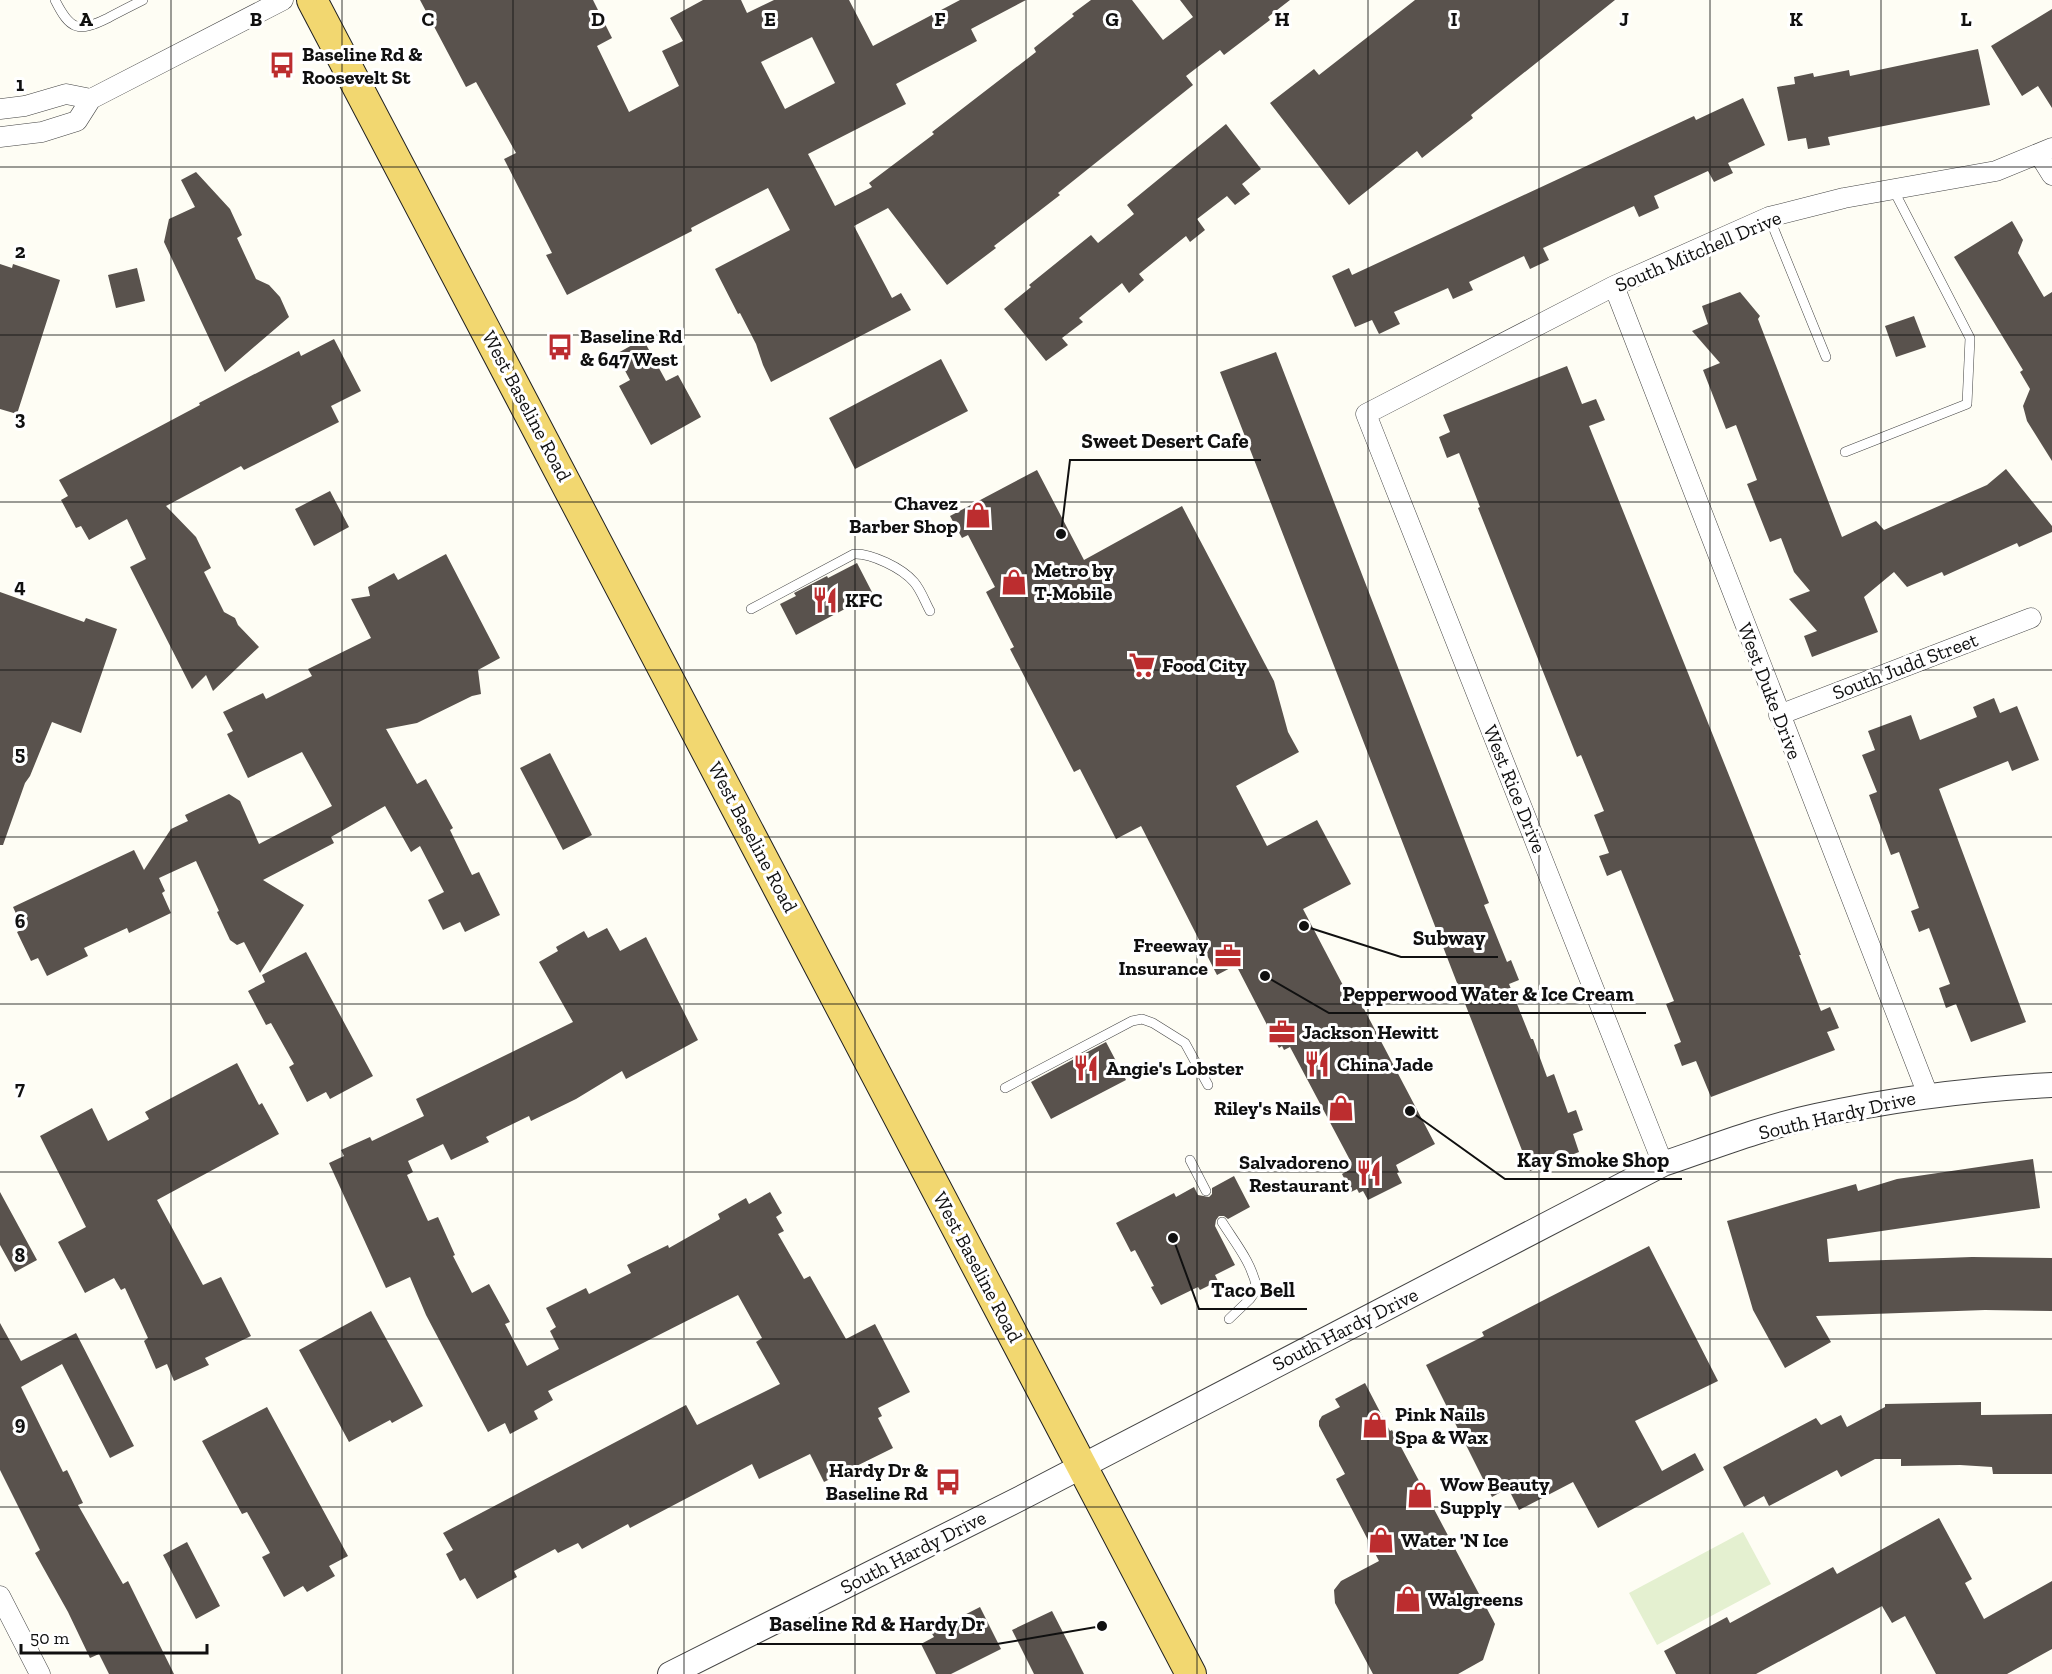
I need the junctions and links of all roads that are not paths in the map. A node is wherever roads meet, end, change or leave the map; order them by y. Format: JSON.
{"nodes":[{"id":1,"x":55,"y":0,"type":"edge"},
{"id":2,"x":142,"y":0,"type":"edge"},
{"id":3,"x":283,"y":0,"type":"edge"},
{"id":4,"x":312,"y":0,"type":"edge"},
{"id":5,"x":91,"y":99,"type":"junction"},
{"id":6,"x":0,"y":109,"type":"edge"},
{"id":7,"x":0,"y":137,"type":"edge"},
{"id":8,"x":2046,"y":151,"type":"edge"},
{"id":9,"x":2052,"y":175,"type":"edge"},
{"id":10,"x":1893,"y":189,"type":"junction"},
{"id":11,"x":1769,"y":217,"type":"junction"},
{"id":12,"x":1614,"y":286,"type":"junction"},
{"id":13,"x":1826,"y":357,"type":"dead end"},
{"id":14,"x":1366,"y":414,"type":"joint"},
{"id":15,"x":1845,"y":452,"type":"dead end"},
{"id":16,"x":751,"y":609,"type":"dead end"},
{"id":17,"x":930,"y":611,"type":"dead end"},
{"id":18,"x":2031,"y":618,"type":"dead end"},
{"id":19,"x":1779,"y":715,"type":"junction"},
{"id":20,"x":1208,"y":1085,"type":"dead end"},
{"id":21,"x":2052,"y":1085,"type":"edge"},
{"id":22,"x":1005,"y":1088,"type":"dead end"},
{"id":23,"x":1928,"y":1095,"type":"junction"},
{"id":24,"x":1190,"y":1160,"type":"dead end"},
{"id":25,"x":1663,"y":1164,"type":"junction"},
{"id":26,"x":1206,"y":1191,"type":"dead end"},
{"id":27,"x":1222,"y":1222,"type":"dead end"},
{"id":28,"x":1228,"y":1318,"type":"dead end"},
{"id":29,"x":1082,"y":1466,"type":"junction"},
{"id":30,"x":0,"y":1596,"type":"edge"},
{"id":31,"x":40,"y":1674,"type":"edge"},
{"id":32,"x":670,"y":1674,"type":"edge"},
{"id":33,"x":1191,"y":1674,"type":"edge"}],
"edges":[{"from":1,"to":2,"type":"lane"},
{"from":3,"to":5,"type":"street"},
{"from":4,"to":29,"type":"main road","name":"West Baseline Road"},
{"from":5,"to":6,"type":"street"},
{"from":5,"to":7,"type":"street"},
{"from":8,"to":9,"type":"street"},
{"from":8,"to":10,"type":"street","name":"South Mitchell Drive"},
{"from":10,"to":11,"type":"street","name":"South Mitchell Drive"},
{"from":10,"to":15,"type":"lane"},
{"from":11,"to":12,"type":"street","name":"South Mitchell Drive"},
{"from":11,"to":13,"type":"lane"},
{"from":12,"to":14,"type":"street","name":"South Mitchell Drive"},
{"from":12,"to":19,"type":"street","name":"West Duke Drive"},
{"from":14,"to":25,"type":"street","name":"West Rice Drive"},
{"from":16,"to":17,"type":"lane"},
{"from":18,"to":19,"type":"street","name":"South Judd Street"},
{"from":19,"to":23,"type":"street","name":"West Duke Drive"},
{"from":20,"to":22,"type":"lane"},
{"from":21,"to":23,"type":"street","name":"South Hardy Drive"},
{"from":23,"to":25,"type":"street","name":"South Hardy Drive"},
{"from":24,"to":26,"type":"lane"},
{"from":25,"to":29,"type":"street","name":"South Hardy Drive"},
{"from":27,"to":28,"type":"lane"},
{"from":29,"to":32,"type":"street","name":"South Hardy Drive"},
{"from":29,"to":33,"type":"main road","name":"West Baseline Road"},
{"from":30,"to":31,"type":"street"}]}
